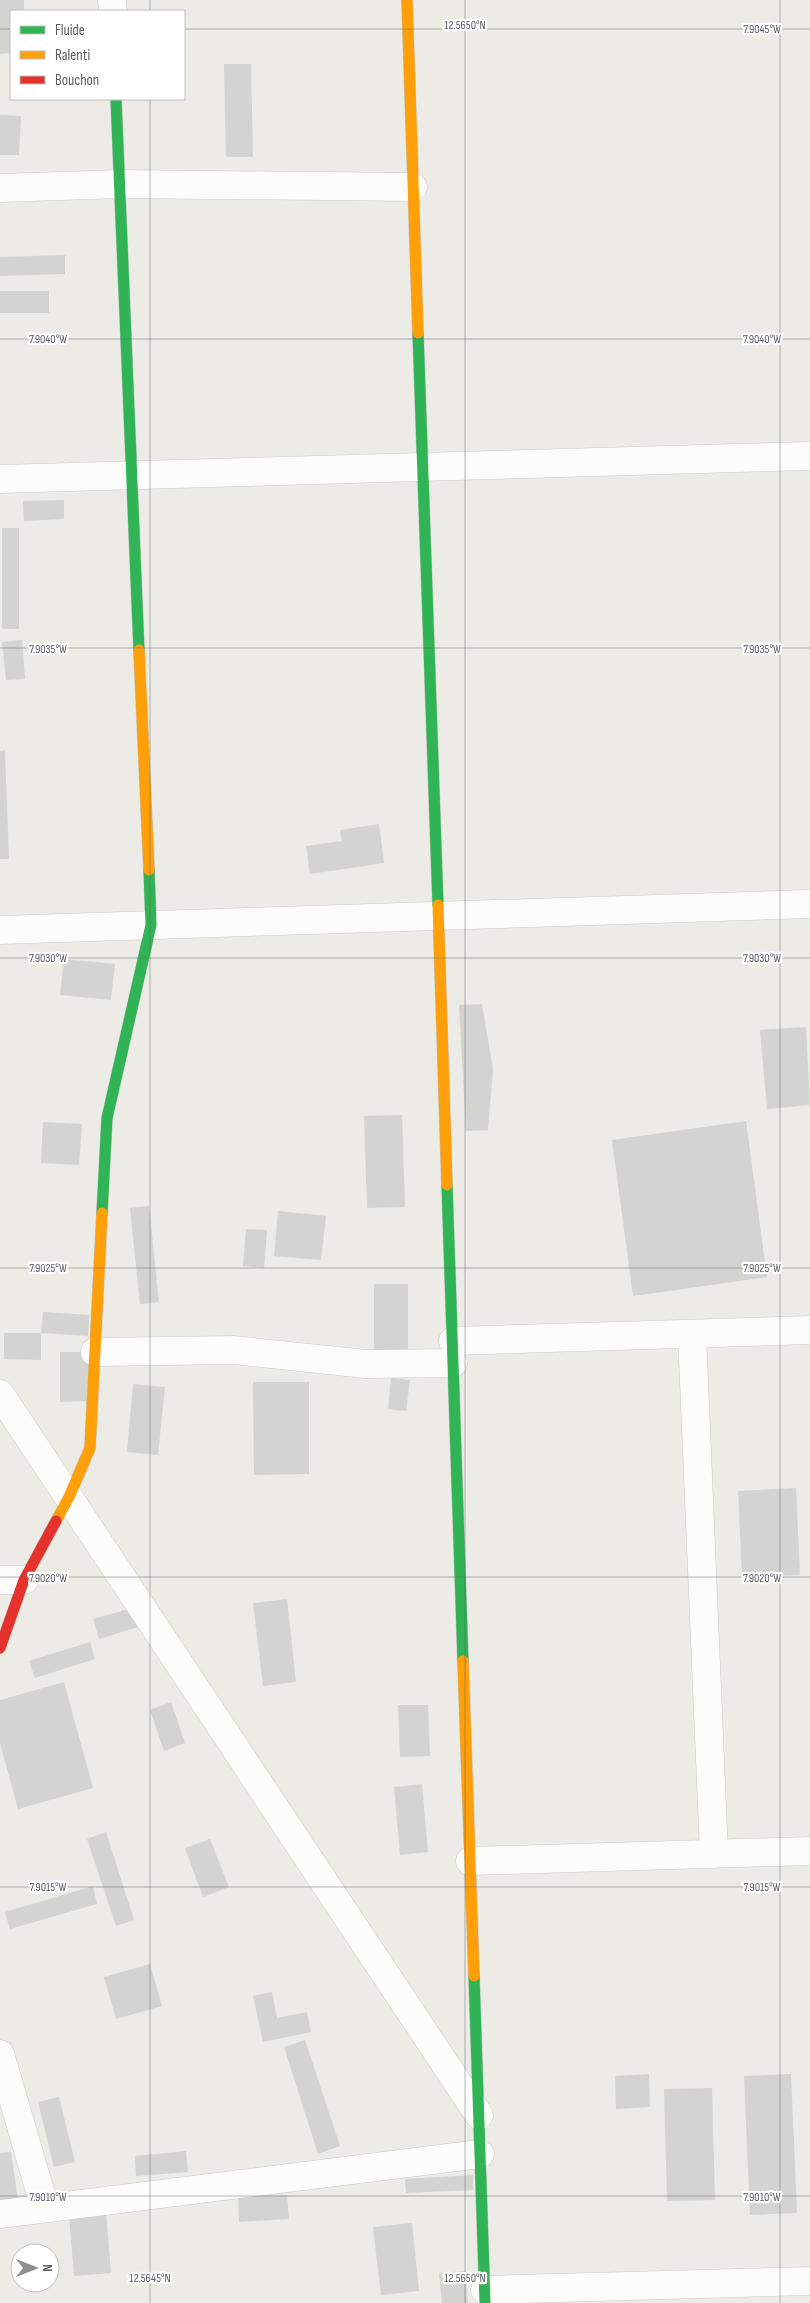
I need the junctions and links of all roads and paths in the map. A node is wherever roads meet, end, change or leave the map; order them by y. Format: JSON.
{"nodes":[{"id":1,"x":407,"y":0,"type":"edge"},
{"id":2,"x":116,"y":100,"type":"edge"},
{"id":3,"x":120,"y":184,"type":"junction"},
{"id":4,"x":413,"y":187,"type":"junction"},
{"id":5,"x":0,"y":188,"type":"edge"},
{"id":6,"x":810,"y":456,"type":"edge"},
{"id":7,"x":422,"y":467,"type":"junction"},
{"id":8,"x":132,"y":475,"type":"junction"},
{"id":9,"x":0,"y":479,"type":"edge"},
{"id":10,"x":810,"y":904,"type":"edge"},
{"id":11,"x":438,"y":916,"type":"junction"},
{"id":12,"x":151,"y":925,"type":"junction"},
{"id":13,"x":0,"y":930,"type":"edge"},
{"id":14,"x":810,"y":1330,"type":"edge"},
{"id":15,"x":692,"y":1334,"type":"junction"},
{"id":16,"x":95,"y":1352,"type":"junction"},
{"id":17,"x":453,"y":1352,"type":"junction"},
{"id":18,"x":0,"y":1394,"type":"edge"},
{"id":19,"x":69,"y":1497,"type":"junction"},
{"id":20,"x":12,"y":1580,"type":"edge"},
{"id":21,"x":0,"y":1648,"type":"edge"},
{"id":22,"x":810,"y":1851,"type":"edge"},
{"id":23,"x":714,"y":1854,"type":"junction"},
{"id":24,"x":470,"y":1862,"type":"junction"},
{"id":25,"x":0,"y":2054,"type":"edge"},
{"id":26,"x":479,"y":2115,"type":"junction"},
{"id":27,"x":480,"y":2154,"type":"junction"},
{"id":28,"x":45,"y":2208,"type":"junction"},
{"id":29,"x":0,"y":2214,"type":"edge"},
{"id":30,"x":810,"y":2281,"type":"edge"},
{"id":31,"x":485,"y":2296,"type":"edge"}],
"edges":[{"from":1,"to":4,"type":"street"},
{"from":2,"to":3,"type":"street"},
{"from":3,"to":4,"type":"street"},
{"from":3,"to":5,"type":"street"},
{"from":3,"to":8,"type":"street"},
{"from":4,"to":7,"type":"street"},
{"from":6,"to":7,"type":"street"},
{"from":7,"to":8,"type":"street"},
{"from":7,"to":11,"type":"street"},
{"from":8,"to":9,"type":"street"},
{"from":8,"to":12,"type":"street"},
{"from":10,"to":11,"type":"street"},
{"from":11,"to":12,"type":"street"},
{"from":11,"to":17,"type":"street"},
{"from":12,"to":13,"type":"street"},
{"from":12,"to":16,"type":"street"},
{"from":14,"to":15,"type":"street"},
{"from":15,"to":17,"type":"street"},
{"from":15,"to":23,"type":"street"},
{"from":16,"to":17,"type":"street"},
{"from":16,"to":19,"type":"street"},
{"from":17,"to":24,"type":"street"},
{"from":18,"to":19,"type":"street"},
{"from":19,"to":20,"type":"street"},
{"from":19,"to":26,"type":"street"},
{"from":20,"to":21,"type":"street"},
{"from":22,"to":23,"type":"street"},
{"from":23,"to":24,"type":"street"},
{"from":24,"to":26,"type":"street"},
{"from":25,"to":28,"type":"street"},
{"from":26,"to":27,"type":"street"},
{"from":27,"to":28,"type":"street"},
{"from":27,"to":31,"type":"street"},
{"from":28,"to":29,"type":"street"},
{"from":30,"to":31,"type":"street"}]}
